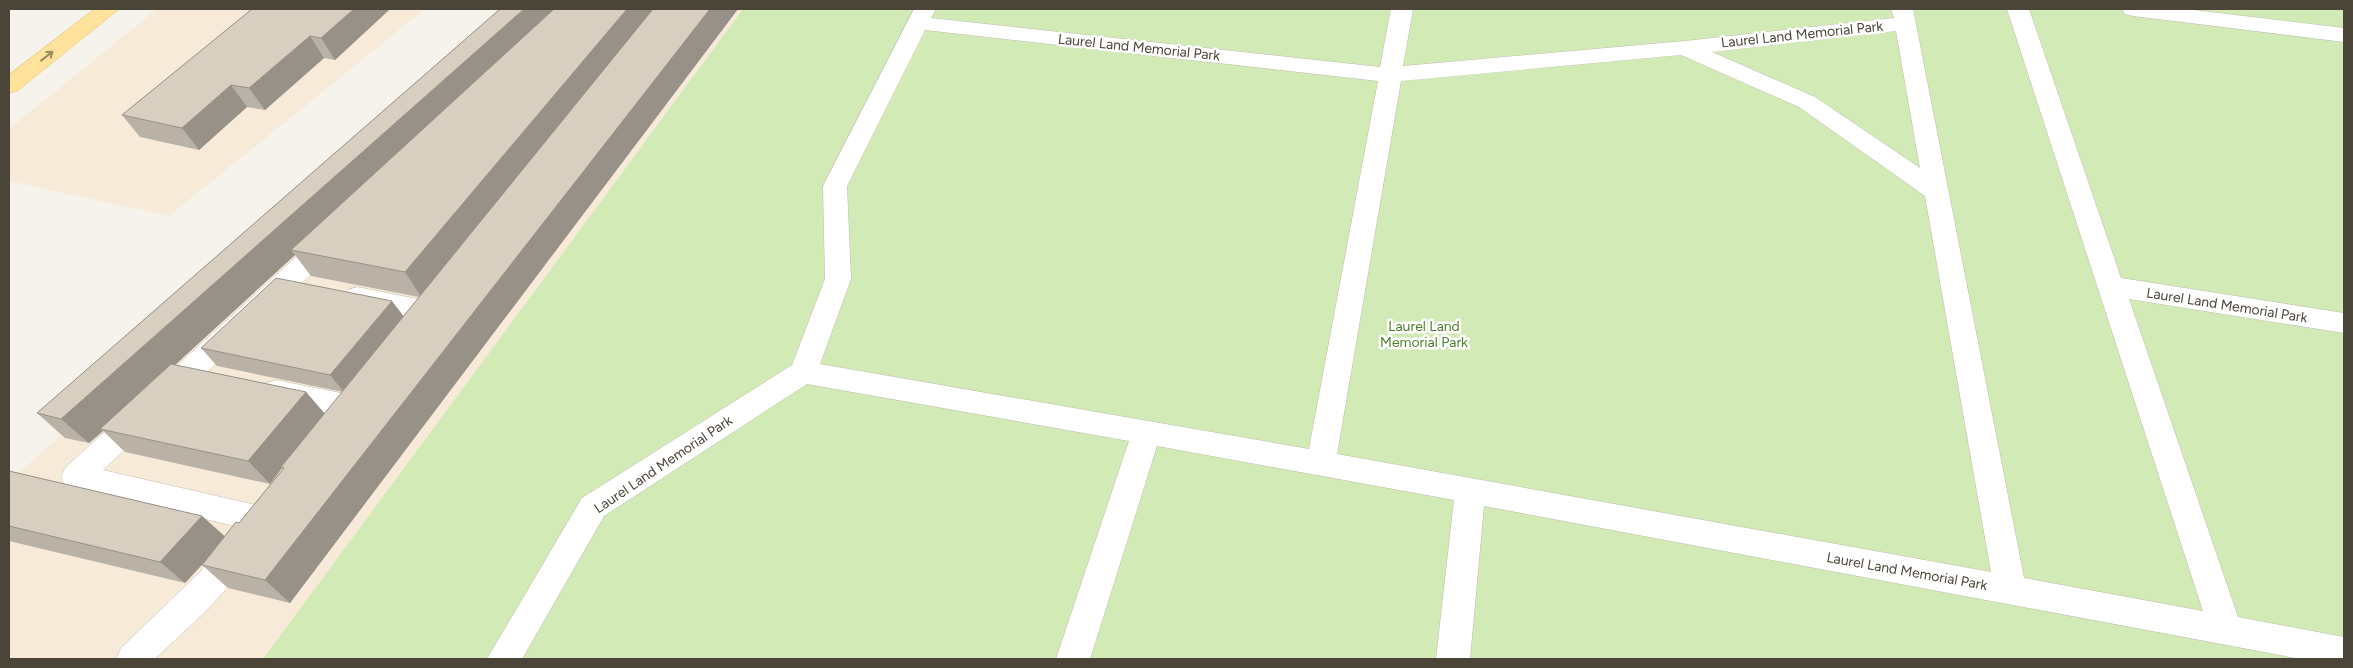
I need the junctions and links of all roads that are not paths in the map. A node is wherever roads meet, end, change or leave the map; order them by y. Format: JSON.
{"nodes":[{"id":1,"x":108,"y":9,"type":"edge"},
{"id":2,"x":1402,"y":9,"type":"edge"},
{"id":3,"x":2018,"y":9,"type":"edge"},
{"id":4,"x":2134,"y":9,"type":"edge"},
{"id":5,"x":922,"y":16,"type":"edge"},
{"id":6,"x":1904,"y":16,"type":"edge"},
{"id":7,"x":2344,"y":35,"type":"edge"},
{"id":8,"x":1684,"y":48,"type":"junction"},
{"id":9,"x":1388,"y":75,"type":"junction"},
{"id":10,"x":9,"y":86,"type":"edge"},
{"id":11,"x":1936,"y":191,"type":"junction"},
{"id":12,"x":349,"y":223,"type":"edge"},
{"id":13,"x":285,"y":283,"type":"junction"},
{"id":14,"x":2110,"y":286,"type":"junction"},
{"id":15,"x":447,"y":288,"type":"edge"},
{"id":16,"x":428,"y":311,"type":"junction"},
{"id":17,"x":2344,"y":323,"type":"edge"},
{"id":18,"x":411,"y":333,"type":"edge"},
{"id":19,"x":803,"y":372,"type":"junction"},
{"id":20,"x":189,"y":373,"type":"junction"},
{"id":21,"x":218,"y":379,"type":"edge"},
{"id":22,"x":246,"y":385,"type":"edge"},
{"id":23,"x":369,"y":385,"type":"edge"},
{"id":24,"x":351,"y":407,"type":"junction"},
{"id":25,"x":333,"y":430,"type":"edge"},
{"id":26,"x":1147,"y":432,"type":"junction"},
{"id":27,"x":1321,"y":463,"type":"junction"},
{"id":28,"x":1470,"y":491,"type":"junction"},
{"id":29,"x":279,"y":497,"type":"edge"},
{"id":30,"x":260,"y":520,"type":"junction"},
{"id":31,"x":2010,"y":590,"type":"junction"},
{"id":32,"x":2226,"y":630,"type":"junction"},
{"id":33,"x":2344,"y":652,"type":"edge"},
{"id":34,"x":133,"y":659,"type":"edge"},
{"id":35,"x":504,"y":659,"type":"edge"},
{"id":36,"x":1073,"y":659,"type":"edge"},
{"id":37,"x":1453,"y":659,"type":"edge"}],
"edges":[{"from":10,"to":1,"type":"main road","one_way":true},
{"from":2,"to":9,"type":"lane"},
{"from":3,"to":14,"type":"lane"},
{"from":4,"to":7,"type":"lane"},
{"from":5,"to":9,"type":"lane","name":"Laurel Land Memorial Park"},
{"from":5,"to":19,"type":"lane","name":"Laurel Land Memorial Park"},
{"from":6,"to":8,"type":"lane","name":"Laurel Land Memorial Park"},
{"from":6,"to":11,"type":"lane"},
{"from":8,"to":9,"type":"lane","name":"Laurel Land Memorial Park"},
{"from":8,"to":11,"type":"lane","name":"Laurel Land Memorial Park"},
{"from":9,"to":27,"type":"lane"},
{"from":11,"to":31,"type":"lane"},
{"from":12,"to":13,"type":"lane"},
{"from":13,"to":16,"type":"lane"},
{"from":13,"to":20,"type":"lane"},
{"from":14,"to":17,"type":"lane","name":"Laurel Land Memorial Park"},
{"from":14,"to":32,"type":"lane"},
{"from":15,"to":16,"type":"lane"},
{"from":16,"to":18,"type":"lane"},
{"from":19,"to":26,"type":"lane","name":"Laurel Land Memorial Park"},
{"from":19,"to":35,"type":"lane","name":"Laurel Land Memorial Park"},
{"from":20,"to":21,"type":"lane"},
{"from":20,"to":30,"type":"lane"},
{"from":22,"to":24,"type":"lane"},
{"from":23,"to":24,"type":"lane"},
{"from":24,"to":25,"type":"lane"},
{"from":26,"to":27,"type":"lane","name":"Laurel Land Memorial Park"},
{"from":26,"to":36,"type":"lane"},
{"from":27,"to":28,"type":"lane","name":"Laurel Land Memorial Park"},
{"from":28,"to":31,"type":"lane","name":"Laurel Land Memorial Park"},
{"from":28,"to":37,"type":"lane"},
{"from":29,"to":30,"type":"lane"},
{"from":30,"to":34,"type":"lane"},
{"from":31,"to":32,"type":"lane","name":"Laurel Land Memorial Park"},
{"from":32,"to":33,"type":"lane","name":"Laurel Land Memorial Park"}]}
